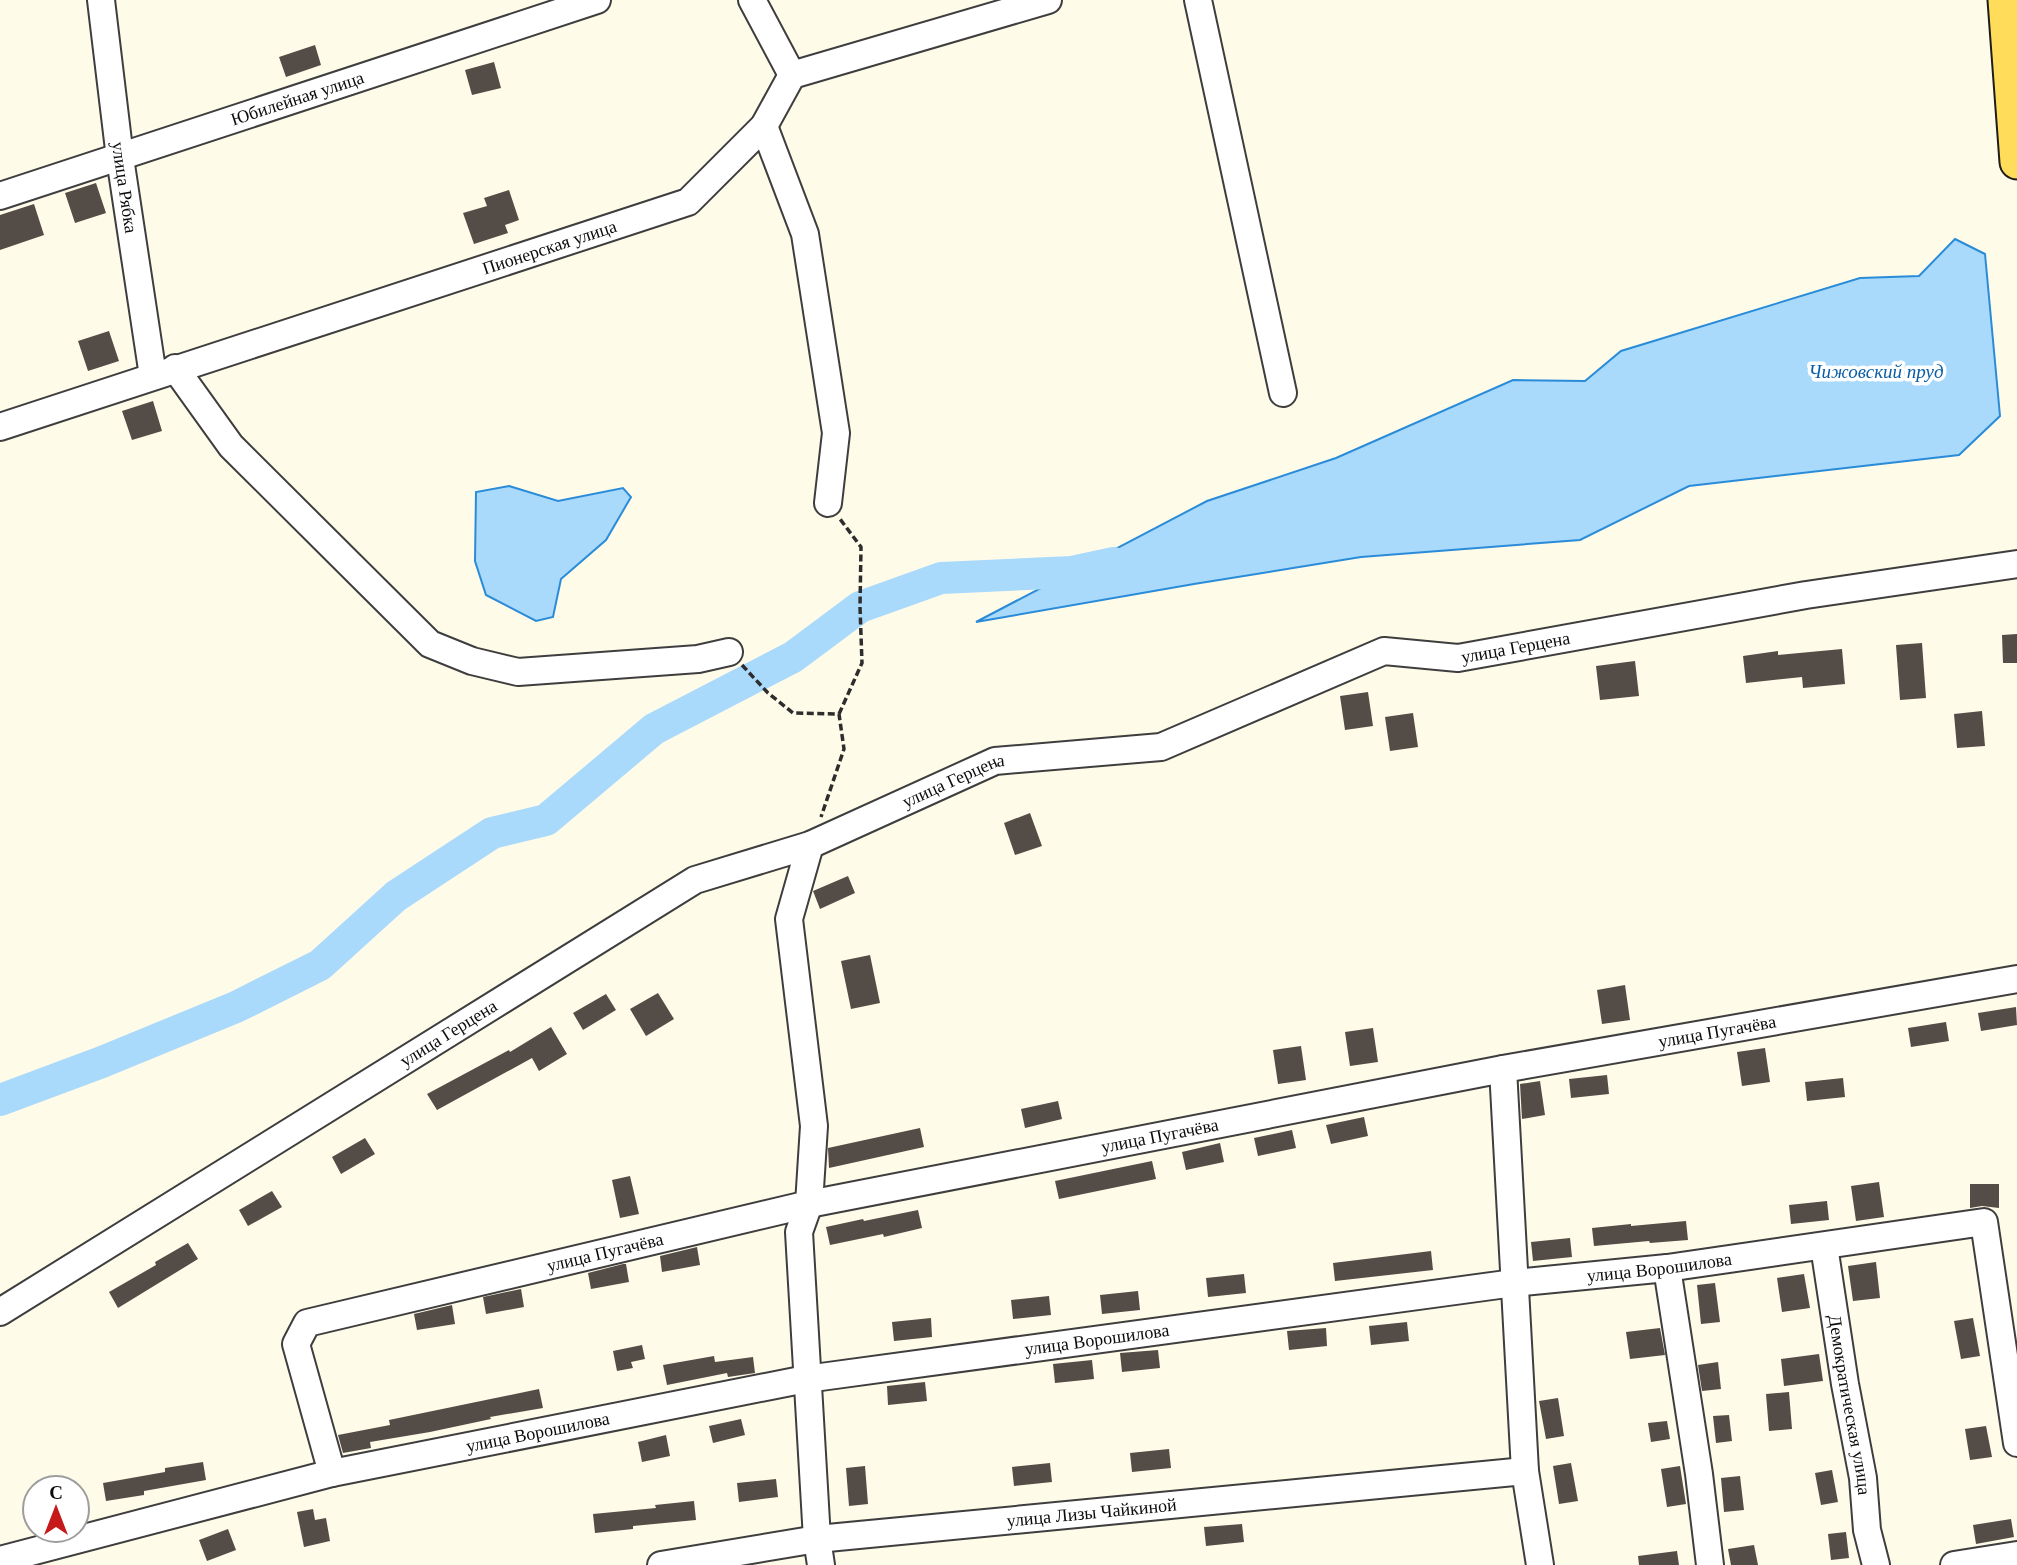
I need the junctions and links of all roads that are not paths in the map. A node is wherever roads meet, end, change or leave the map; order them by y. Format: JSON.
{"nodes":[{"id":1,"x":102,"y":0,"type":"edge"},
{"id":2,"x":597,"y":0,"type":"edge"},
{"id":3,"x":752,"y":0,"type":"edge"},
{"id":4,"x":1048,"y":0,"type":"edge"},
{"id":5,"x":1198,"y":0,"type":"edge"},
{"id":6,"x":2005,"y":0,"type":"edge"},
{"id":7,"x":792,"y":75,"type":"junction"},
{"id":8,"x":764,"y":126,"type":"junction"},
{"id":9,"x":120,"y":158,"type":"junction"},
{"id":10,"x":2017,"y":162,"type":"edge"},
{"id":11,"x":0,"y":197,"type":"edge"},
{"id":12,"x":164,"y":372,"type":"junction"},
{"id":13,"x":1283,"y":393,"type":"dead end"},
{"id":14,"x":0,"y":427,"type":"edge"},
{"id":15,"x":828,"y":503,"type":"road end"},
{"id":16,"x":2017,"y":564,"type":"edge"},
{"id":17,"x":729,"y":652,"type":"road end"},
{"id":18,"x":810,"y":845,"type":"junction"},
{"id":19,"x":2017,"y":979,"type":"edge"},
{"id":20,"x":1503,"y":1069,"type":"junction"},
{"id":21,"x":809,"y":1204,"type":"junction"},
{"id":22,"x":1824,"y":1246,"type":"junction"},
{"id":23,"x":1667,"y":1268,"type":"junction"},
{"id":24,"x":1514,"y":1283,"type":"junction"},
{"id":25,"x":0,"y":1312,"type":"edge"},
{"id":26,"x":806,"y":1379,"type":"junction"},
{"id":27,"x":2017,"y":1443,"type":"edge"},
{"id":28,"x":1525,"y":1471,"type":"junction"},
{"id":29,"x":332,"y":1473,"type":"junction"},
{"id":30,"x":817,"y":1539,"type":"junction"},
{"id":31,"x":2017,"y":1555,"type":"edge"},
{"id":32,"x":0,"y":1560,"type":"edge"},
{"id":33,"x":661,"y":1565,"type":"edge"},
{"id":34,"x":821,"y":1565,"type":"edge"},
{"id":35,"x":1539,"y":1565,"type":"edge"},
{"id":36,"x":1710,"y":1565,"type":"edge"},
{"id":37,"x":1876,"y":1565,"type":"edge"},
{"id":38,"x":1954,"y":1565,"type":"edge"}],
"edges":[{"from":1,"to":9,"type":"street","name":"улица Рябка"},
{"from":2,"to":9,"type":"street","name":"Юбилейная улица"},
{"from":3,"to":7,"type":"street"},
{"from":4,"to":7,"type":"street"},
{"from":5,"to":13,"type":"street"},
{"from":6,"to":10,"type":"main road"},
{"from":7,"to":8,"type":"street","name":"Пионерская улица"},
{"from":8,"to":12,"type":"street","name":"Пионерская улица"},
{"from":8,"to":15,"type":"street"},
{"from":9,"to":11,"type":"street","name":"Юбилейная улица"},
{"from":9,"to":12,"type":"street","name":"улица Рябка"},
{"from":12,"to":14,"type":"street","name":"Пионерская улица"},
{"from":12,"to":17,"type":"street"},
{"from":16,"to":18,"type":"street","name":"улица Герцена"},
{"from":18,"to":21,"type":"street"},
{"from":18,"to":25,"type":"street","name":"улица Герцена"},
{"from":19,"to":20,"type":"street","name":"улица Пугачёва"},
{"from":20,"to":21,"type":"street","name":"улица Пугачёва"},
{"from":20,"to":24,"type":"street"},
{"from":21,"to":26,"type":"street"},
{"from":21,"to":29,"type":"street","name":"улица Пугачёва"},
{"from":22,"to":23,"type":"street","name":"улица Ворошилова"},
{"from":22,"to":27,"type":"street","name":"улица Ворошилова"},
{"from":22,"to":37,"type":"street","name":"Демократическая улица"},
{"from":23,"to":24,"type":"street","name":"улица Ворошилова"},
{"from":23,"to":36,"type":"street"},
{"from":24,"to":26,"type":"street","name":"улица Ворошилова"},
{"from":24,"to":28,"type":"street"},
{"from":26,"to":29,"type":"street","name":"улица Ворошилова"},
{"from":26,"to":30,"type":"street"},
{"from":28,"to":30,"type":"street","name":"улица Лизы Чайкиной"},
{"from":28,"to":35,"type":"street"},
{"from":29,"to":32,"type":"street","name":"улица Ворошилова"},
{"from":30,"to":33,"type":"street","name":"улица Лизы Чайкиной"},
{"from":30,"to":34,"type":"street"},
{"from":31,"to":38,"type":"street"}]}
